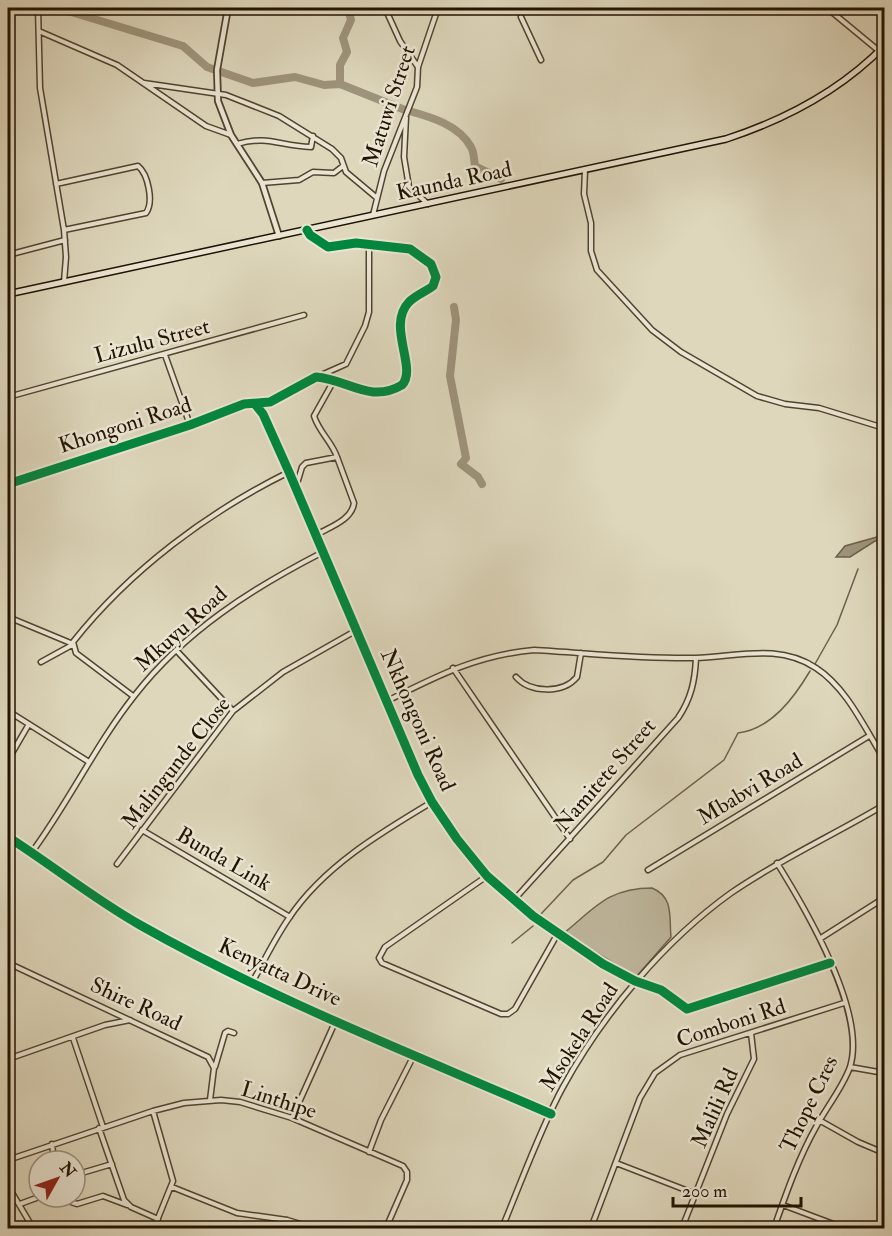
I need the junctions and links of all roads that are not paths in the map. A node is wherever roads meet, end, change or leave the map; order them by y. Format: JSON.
{"nodes":[{"id":1,"x":38,"y":8,"type":"edge"},
{"id":2,"x":228,"y":8,"type":"edge"},
{"id":3,"x":385,"y":8,"type":"edge"},
{"id":4,"x":438,"y":8,"type":"edge"},
{"id":5,"x":827,"y":8,"type":"edge"},
{"id":6,"x":521,"y":17,"type":"dead end"},
{"id":7,"x":41,"y":32,"type":"junction"},
{"id":8,"x":885,"y":46,"type":"edge"},
{"id":9,"x":879,"y":52,"type":"junction"},
{"id":10,"x":541,"y":60,"type":"dead end"},
{"id":11,"x":418,"y":67,"type":"junction"},
{"id":12,"x":144,"y":83,"type":"junction"},
{"id":13,"x":216,"y":93,"type":"junction"},
{"id":14,"x":405,"y":116,"type":"junction"},
{"id":15,"x":231,"y":135,"type":"junction"},
{"id":16,"x":313,"y":136,"type":"junction"},
{"id":17,"x":237,"y":144,"type":"junction"},
{"id":18,"x":343,"y":166,"type":"junction"},
{"id":19,"x":585,"y":170,"type":"junction"},
{"id":20,"x":262,"y":183,"type":"junction"},
{"id":21,"x":56,"y":184,"type":"junction"},
{"id":22,"x":377,"y":198,"type":"junction"},
{"id":23,"x":428,"y":204,"type":"junction"},
{"id":24,"x":373,"y":215,"type":"junction"},
{"id":25,"x":64,"y":230,"type":"junction"},
{"id":26,"x":307,"y":230,"type":"junction"},
{"id":27,"x":279,"y":236,"type":"junction"},
{"id":28,"x":65,"y":240,"type":"junction"},
{"id":29,"x":369,"y":246,"type":"junction"},
{"id":30,"x":8,"y":255,"type":"edge"},
{"id":31,"x":64,"y":282,"type":"junction"},
{"id":32,"x":8,"y":294,"type":"edge"},
{"id":33,"x":304,"y":315,"type":"dead end"},
{"id":34,"x":165,"y":355,"type":"junction"},
{"id":35,"x":316,"y":378,"type":"junction"},
{"id":36,"x":333,"y":382,"type":"junction"},
{"id":37,"x":8,"y":397,"type":"edge"},
{"id":38,"x":255,"y":404,"type":"junction"},
{"id":39,"x":190,"y":425,"type":"junction"},
{"id":40,"x":885,"y":428,"type":"edge"},
{"id":41,"x":337,"y":457,"type":"junction"},
{"id":42,"x":289,"y":472,"type":"junction"},
{"id":43,"x":8,"y":484,"type":"edge"},
{"id":44,"x":296,"y":488,"type":"junction"},
{"id":45,"x":315,"y":535,"type":"junction"},
{"id":46,"x":323,"y":552,"type":"junction"},
{"id":47,"x":8,"y":617,"type":"edge"},
{"id":48,"x":357,"y":630,"type":"junction"},
{"id":49,"x":73,"y":644,"type":"junction"},
{"id":50,"x":176,"y":650,"type":"junction"},
{"id":51,"x":581,"y":653,"type":"junction"},
{"id":52,"x":696,"y":658,"type":"junction"},
{"id":53,"x":41,"y":662,"type":"dead end"},
{"id":54,"x":453,"y":668,"type":"junction"},
{"id":55,"x":516,"y":677,"type":"dead end"},
{"id":56,"x":133,"y":696,"type":"junction"},
{"id":57,"x":387,"y":702,"type":"junction"},
{"id":58,"x":8,"y":711,"type":"edge"},
{"id":59,"x":233,"y":711,"type":"junction"},
{"id":60,"x":29,"y":724,"type":"junction"},
{"id":61,"x":869,"y":736,"type":"junction"},
{"id":62,"x":885,"y":759,"type":"edge"},
{"id":63,"x":8,"y":760,"type":"edge"},
{"id":64,"x":89,"y":762,"type":"junction"},
{"id":65,"x":432,"y":802,"type":"junction"},
{"id":66,"x":885,"y":805,"type":"edge"},
{"id":67,"x":142,"y":830,"type":"junction"},
{"id":68,"x":8,"y":837,"type":"edge"},
{"id":69,"x":570,"y":839,"type":"junction"},
{"id":70,"x":32,"y":852,"type":"junction"},
{"id":71,"x":777,"y":863,"type":"junction"},
{"id":72,"x":117,"y":864,"type":"dead end"},
{"id":73,"x":648,"y":870,"type":"dead end"},
{"id":74,"x":487,"y":876,"type":"junction"},
{"id":75,"x":885,"y":898,"type":"edge"},
{"id":76,"x":513,"y":901,"type":"junction"},
{"id":77,"x":290,"y":917,"type":"junction"},
{"id":78,"x":558,"y":933,"type":"junction"},
{"id":79,"x":820,"y":938,"type":"junction"},
{"id":80,"x":8,"y":963,"type":"edge"},
{"id":81,"x":830,"y":963,"type":"junction"},
{"id":82,"x":635,"y":981,"type":"junction"},
{"id":83,"x":252,"y":983,"type":"junction"},
{"id":84,"x":844,"y":1003,"type":"junction"},
{"id":85,"x":130,"y":1020,"type":"junction"},
{"id":86,"x":336,"y":1020,"type":"junction"},
{"id":87,"x":234,"y":1033,"type":"dead end"},
{"id":88,"x":751,"y":1033,"type":"junction"},
{"id":89,"x":73,"y":1038,"type":"junction"},
{"id":90,"x":414,"y":1055,"type":"junction"},
{"id":91,"x":8,"y":1059,"type":"edge"},
{"id":92,"x":850,"y":1067,"type":"junction"},
{"id":93,"x":214,"y":1068,"type":"junction"},
{"id":94,"x":885,"y":1073,"type":"edge"},
{"id":95,"x":210,"y":1100,"type":"junction"},
{"id":96,"x":153,"y":1110,"type":"junction"},
{"id":97,"x":551,"y":1114,"type":"junction"},
{"id":98,"x":292,"y":1118,"type":"junction"},
{"id":99,"x":819,"y":1120,"type":"junction"},
{"id":100,"x":101,"y":1127,"type":"junction"},
{"id":101,"x":52,"y":1144,"type":"junction"},
{"id":102,"x":53,"y":1149,"type":"edge"},
{"id":103,"x":369,"y":1152,"type":"junction"},
{"id":104,"x":885,"y":1153,"type":"edge"},
{"id":105,"x":8,"y":1160,"type":"edge"},
{"id":106,"x":616,"y":1163,"type":"junction"},
{"id":107,"x":112,"y":1164,"type":"junction"},
{"id":108,"x":87,"y":1171,"type":"edge"},
{"id":109,"x":8,"y":1186,"type":"edge"},
{"id":110,"x":172,"y":1187,"type":"junction"},
{"id":111,"x":696,"y":1194,"type":"junction"},
{"id":112,"x":27,"y":1201,"type":"edge"},
{"id":113,"x":87,"y":1201,"type":"edge"},
{"id":114,"x":20,"y":1204,"type":"junction"},
{"id":115,"x":783,"y":1205,"type":"junction"},
{"id":116,"x":131,"y":1207,"type":"junction"},
{"id":117,"x":158,"y":1219,"type":"junction"},
{"id":118,"x":287,"y":1220,"type":"junction"},
{"id":119,"x":33,"y":1228,"type":"edge"},
{"id":120,"x":154,"y":1228,"type":"edge"},
{"id":121,"x":283,"y":1228,"type":"edge"},
{"id":122,"x":314,"y":1228,"type":"edge"},
{"id":123,"x":386,"y":1228,"type":"edge"},
{"id":124,"x":502,"y":1228,"type":"edge"},
{"id":125,"x":591,"y":1228,"type":"edge"},
{"id":126,"x":682,"y":1228,"type":"edge"},
{"id":127,"x":774,"y":1228,"type":"edge"},
{"id":128,"x":844,"y":1228,"type":"edge"}],
"edges":[{"from":1,"to":7,"type":"street"},
{"from":2,"to":13,"type":"street"},
{"from":3,"to":11,"type":"street"},
{"from":4,"to":11,"type":"street","name":"Matuwi Street"},
{"from":5,"to":9,"type":"street"},
{"from":6,"to":10,"type":"street"},
{"from":7,"to":12,"type":"street"},
{"from":7,"to":21,"type":"street"},
{"from":8,"to":9,"type":"main road","name":"Kaunda Road"},
{"from":9,"to":19,"type":"main road","name":"Kaunda Road"},
{"from":11,"to":14,"type":"street","name":"Matuwi Street"},
{"from":12,"to":13,"type":"street"},
{"from":12,"to":15,"type":"street"},
{"from":13,"to":15,"type":"street"},
{"from":13,"to":16,"type":"street"},
{"from":14,"to":22,"type":"street","name":"Matuwi Street"},
{"from":14,"to":23,"type":"street"},
{"from":15,"to":17,"type":"street"},
{"from":16,"to":17,"type":"street"},
{"from":16,"to":18,"type":"street"},
{"from":17,"to":20,"type":"street"},
{"from":18,"to":20,"type":"street"},
{"from":18,"to":22,"type":"street"},
{"from":19,"to":23,"type":"main road","name":"Kaunda Road"},
{"from":19,"to":40,"type":"street"},
{"from":20,"to":27,"type":"street"},
{"from":21,"to":25,"type":"street"},
{"from":21,"to":25,"type":"street"},
{"from":22,"to":24,"type":"street","name":"Matuwi Street"},
{"from":23,"to":24,"type":"main road","name":"Kaunda Road"},
{"from":24,"to":26,"type":"main road","name":"Kaunda Road"},
{"from":25,"to":28,"type":"street"},
{"from":26,"to":27,"type":"main road","name":"Kaunda Road"},
{"from":26,"to":29,"type":"street"},
{"from":27,"to":31,"type":"main road","name":"Kaunda Road"},
{"from":28,"to":30,"type":"street"},
{"from":28,"to":31,"type":"street"},
{"from":29,"to":35,"type":"street","name":"Khongoni Road"},
{"from":29,"to":36,"type":"street"},
{"from":31,"to":32,"type":"main road","name":"Kaunda Road"},
{"from":33,"to":34,"type":"street","name":"Lizulu Street"},
{"from":34,"to":37,"type":"street","name":"Lizulu Street"},
{"from":34,"to":39,"type":"street"},
{"from":35,"to":36,"type":"street"},
{"from":35,"to":38,"type":"street","name":"Khongoni Road"},
{"from":36,"to":41,"type":"street"},
{"from":38,"to":39,"type":"street","name":"Khongoni Road"},
{"from":38,"to":42,"type":"street","name":"Nkhongoni Road"},
{"from":39,"to":43,"type":"street","name":"Khongoni Road"},
{"from":41,"to":44,"type":"street"},
{"from":41,"to":45,"type":"street"},
{"from":42,"to":44,"type":"street","name":"Nkhongoni Road"},
{"from":42,"to":49,"type":"street"},
{"from":44,"to":45,"type":"street","name":"Nkhongoni Road"},
{"from":45,"to":46,"type":"street","name":"Nkhongoni Road"},
{"from":46,"to":48,"type":"street","name":"Nkhongoni Road"},
{"from":46,"to":50,"type":"street","name":"Mkuyu Road"},
{"from":47,"to":49,"type":"street"},
{"from":48,"to":57,"type":"street","name":"Nkhongoni Road"},
{"from":48,"to":59,"type":"street","name":"Malingunde Close"},
{"from":49,"to":53,"type":"street"},
{"from":49,"to":56,"type":"street"},
{"from":50,"to":56,"type":"street","name":"Mkuyu Road"},
{"from":50,"to":59,"type":"street"},
{"from":51,"to":52,"type":"street"},
{"from":51,"to":54,"type":"street"},
{"from":51,"to":55,"type":"street"},
{"from":52,"to":61,"type":"street"},
{"from":52,"to":69,"type":"street","name":"Namitete Street"},
{"from":54,"to":57,"type":"street"},
{"from":54,"to":69,"type":"street"},
{"from":56,"to":64,"type":"street","name":"Mkuyu Road"},
{"from":57,"to":65,"type":"street","name":"Nkhongoni Road"},
{"from":58,"to":60,"type":"street"},
{"from":59,"to":67,"type":"street","name":"Malingunde Close"},
{"from":60,"to":63,"type":"street"},
{"from":60,"to":64,"type":"street"},
{"from":61,"to":62,"type":"street"},
{"from":61,"to":73,"type":"street","name":"Mbabvi Road"},
{"from":64,"to":70,"type":"street","name":"Mkuyu Road"},
{"from":65,"to":74,"type":"street","name":"Nkhongoni Road"},
{"from":65,"to":77,"type":"street"},
{"from":66,"to":71,"type":"street","name":"Msokela Road"},
{"from":67,"to":72,"type":"street","name":"Malingunde Close"},
{"from":67,"to":77,"type":"street","name":"Bunda Link"},
{"from":68,"to":70,"type":"street","name":"Kenyatta Drive"},
{"from":69,"to":76,"type":"street","name":"Namitete Street"},
{"from":70,"to":83,"type":"street","name":"Kenyatta Drive"},
{"from":71,"to":79,"type":"street","name":"Thope Cres"},
{"from":71,"to":82,"type":"street","name":"Msokela Road"},
{"from":74,"to":76,"type":"street","name":"Nkhongoni Road"},
{"from":74,"to":78,"type":"street"},
{"from":75,"to":79,"type":"street"},
{"from":76,"to":78,"type":"street","name":"Nkhongoni Road"},
{"from":77,"to":83,"type":"street"},
{"from":78,"to":82,"type":"street","name":"Nkhongoni Road"},
{"from":79,"to":81,"type":"street","name":"Thope Cres"},
{"from":80,"to":85,"type":"street","name":"Shire Road"},
{"from":81,"to":82,"type":"street","name":"Nkhongoni Road"},
{"from":81,"to":84,"type":"street","name":"Thope Cres"},
{"from":82,"to":97,"type":"street","name":"Msokela Road"},
{"from":83,"to":86,"type":"street","name":"Kenyatta Drive"},
{"from":84,"to":88,"type":"street","name":"Comboni Rd"},
{"from":84,"to":92,"type":"street","name":"Thope Cres"},
{"from":85,"to":89,"type":"street"},
{"from":85,"to":93,"type":"street","name":"Shire Road"},
{"from":86,"to":90,"type":"street","name":"Kenyatta Drive"},
{"from":86,"to":98,"type":"street"},
{"from":87,"to":93,"type":"street"},
{"from":88,"to":106,"type":"street","name":"Comboni Rd"},
{"from":88,"to":111,"type":"street","name":"Malili Rd"},
{"from":89,"to":91,"type":"street"},
{"from":89,"to":100,"type":"street"},
{"from":90,"to":97,"type":"street","name":"Kenyatta Drive"},
{"from":90,"to":103,"type":"street"},
{"from":92,"to":94,"type":"street"},
{"from":92,"to":99,"type":"street","name":"Thope Cres"},
{"from":93,"to":95,"type":"street"},
{"from":95,"to":96,"type":"street","name":"Linthipe"},
{"from":95,"to":98,"type":"street","name":"Linthipe"},
{"from":96,"to":100,"type":"street","name":"Linthipe"},
{"from":96,"to":110,"type":"street"},
{"from":97,"to":124,"type":"street","name":"Msokela Road"},
{"from":98,"to":103,"type":"street","name":"Linthipe"},
{"from":99,"to":104,"type":"street"},
{"from":99,"to":115,"type":"street","name":"Thope Cres"},
{"from":100,"to":101,"type":"street","name":"Linthipe"},
{"from":100,"to":107,"type":"street"},
{"from":101,"to":102,"type":"street"},
{"from":101,"to":105,"type":"street","name":"Linthipe"},
{"from":103,"to":123,"type":"street","name":"Linthipe"},
{"from":106,"to":111,"type":"street"},
{"from":106,"to":125,"type":"street","name":"Comboni Rd"},
{"from":107,"to":108,"type":"street"},
{"from":107,"to":116,"type":"street"},
{"from":109,"to":114,"type":"street"},
{"from":110,"to":117,"type":"street"},
{"from":110,"to":118,"type":"street"},
{"from":111,"to":126,"type":"street","name":"Malili Rd"},
{"from":112,"to":114,"type":"street"},
{"from":113,"to":116,"type":"street"},
{"from":114,"to":119,"type":"street"},
{"from":115,"to":127,"type":"street","name":"Thope Cres"},
{"from":115,"to":128,"type":"street"},
{"from":116,"to":117,"type":"street"},
{"from":117,"to":120,"type":"street"},
{"from":118,"to":121,"type":"street"},
{"from":118,"to":122,"type":"street"}]}
